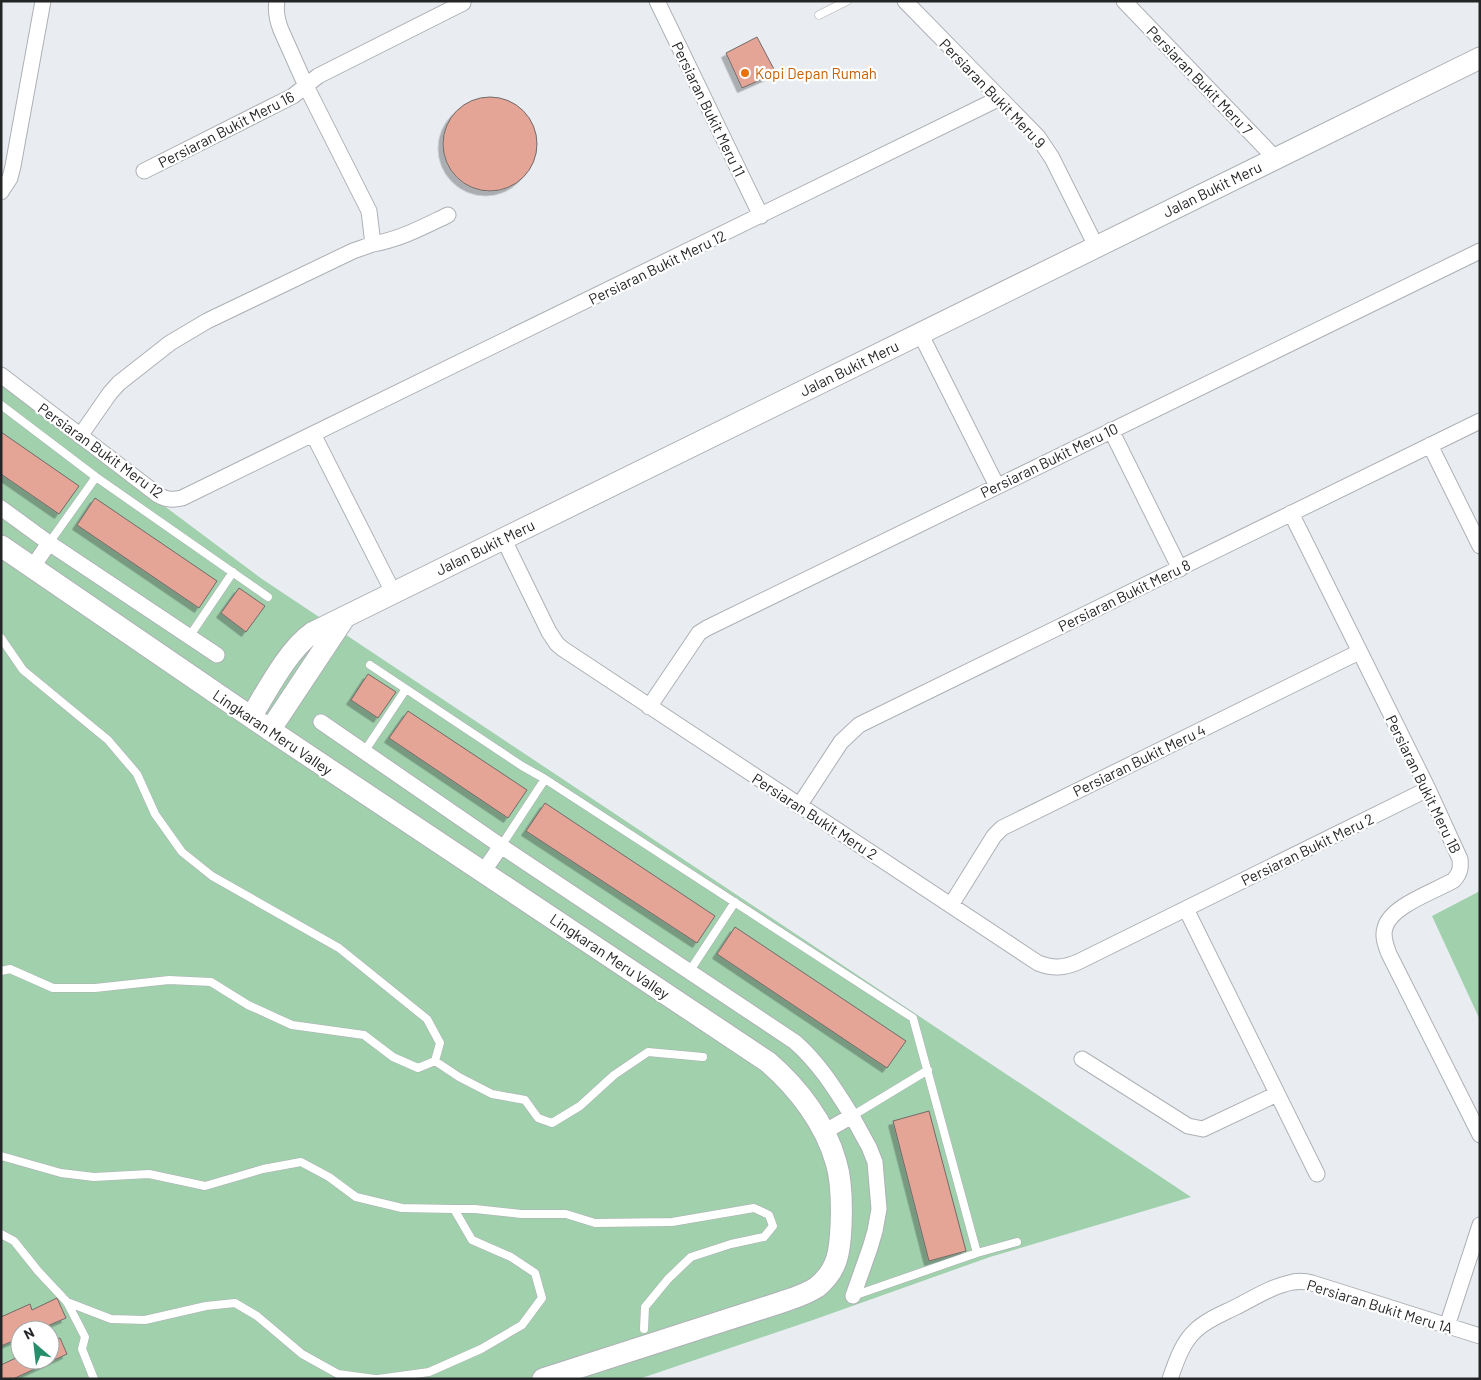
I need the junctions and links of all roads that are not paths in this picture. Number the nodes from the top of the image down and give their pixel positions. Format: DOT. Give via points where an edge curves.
graph roads {
  1 [pos="43,1"];
  2 [pos="277,1"];
  3 [pos="657,1"];
  4 [pos="847,1"];
  5 [pos="905,1"];
  6 [pos="1124,1"];
  7 [pos="464,3"];
  8 [pos="819,15"];
  9 [pos="1480,58"];
  10 [pos="306,86"];
  11 [pos="1000,98"];
  12 [pos="1275,158"];
  13 [pos="144,171"];
  14 [pos="1,192"];
  15 [pos="448,215"];
  16 [pos="761,216"];
  17 [pos="374,244"];
  18 [pos="1096,246"];
  19 [pos="1480,251"];
  20 [pos="920,333"];
  21 [pos="1,376"];
  22 [pos="1,404"];
  23 [pos="1480,421"];
  24 [pos="1111,430"];
  25 [pos="313,434"];
  26 [pos="80,436"];
  27 [pos="1430,445"];
  28 [pos="96,477"];
  29 [pos="997,486"];
  30 [pos="1,508"];
  31 [pos="1291,513"];
  32 [pos="503,538"];
  33 [pos="49,543"];
  34 [pos="1,546"];
  35 [pos="1480,546"];
  36 [pos="32,568"];
  37 [pos="1180,569"];
  38 [pos="233,572"];
  39 [pos="393,592"];
  40 [pos="268,597"];
  41 [pos="346,615"];
  42 [pos="189,637"];
  43 [pos="1,638"];
  44 [pos="1359,652"];
  45 [pos="217,655"];
  46 [pos="370,665"];
  47 [pos="406,689"];
  48 [pos="649,707"];
  49 [pos="251,717"];
  50 [pos="321,722"];
  51 [pos="270,730"];
  52 [pos="364,752"];
  53 [pos="545,779"];
  54 [pos="1428,789"];
  55 [pos="799,806"];
  56 [pos="501,846"];
  57 [pos="483,872"];
  58 [pos="735,902"];
  59 [pos="951,905"];
  60 [pos="1186,909"];
  61 [pos="1,971"];
  62 [pos="689,972"];
  63 [pos="703,1057"];
  64 [pos="1082,1059"];
  65 [pos="435,1061"];
  66 [pos="928,1070"];
  67 [pos="1277,1094"];
  68 [pos="852,1116"];
  69 [pos="824,1132"];
  70 [pos="1480,1135"];
  71 [pos="1,1156"];
  72 [pos="1317,1174"];
  73 [pos="454,1209"];
  74 [pos="1480,1224"];
  75 [pos="1,1234"];
  76 [pos="1017,1242"];
  77 [pos="977,1253"];
  78 [pos="853,1296"];
  79 [pos="67,1302"];
  80 [pos="1447,1326"];
  81 [pos="644,1330"];
  82 [pos="1480,1336"];
  83 [pos="340,1376"];
  84 [pos="94,1379"];
  85 [pos="377,1379"];
  86 [pos="543,1379"];
  87 [pos="1170,1379"];
  1 -- 14 [label="street" via="13,166"];
  2 -- 10 [label="street" via="277,21"];
  3 -- 16 [label="street, Persiaran Bukit Meru 11"];
  4 -- 8 [label="lane"];
  5 -- 11 [label="street, Persiaran Bukit Meru 9"];
  6 -- 12 [label="street, Persiaran Bukit Meru 7"];
  7 -- 10 [label="street, Persiaran Bukit Meru 16" via="318,76"];
  9 -- 12 [label="street, Jalan Bukit Meru"];
  10 -- 13 [label="street, Persiaran Bukit Meru 16" via="293,96"];
  10 -- 17 [label="street" via="369,212"];
  11 -- 16 [label="street, Persiaran Bukit Meru 12"];
  11 -- 18 [label="street, Persiaran Bukit Meru 9" via="1046,147"];
  12 -- 18 [label="street, Jalan Bukit Meru"];
  15 -- 17 [label="street" via="403,237"];
  16 -- 25 [label="street, Persiaran Bukit Meru 12"];
  17 -- 26 [label="street" via="353,250 178,338 119,383"];
  18 -- 20 [label="street, Jalan Bukit Meru"];
  19 -- 24 [label="street, Persiaran Bukit Meru 10"];
  20 -- 29 [label="street"];
  20 -- 32 [label="street, Jalan Bukit Meru"];
  21 -- 26 [label="street, Persiaran Bukit Meru 12"];
  22 -- 28 [label="lane"];
  23 -- 27 [label="street, Persiaran Bukit Meru 8"];
  24 -- 29 [label="street, Persiaran Bukit Meru 10"];
  24 -- 37 [label="street"];
  25 -- 26 [label="street, Persiaran Bukit Meru 12" via="191,495 173,500 158,495"];
  25 -- 39 [label="street"];
  27 -- 31 [label="street, Persiaran Bukit Meru 8"];
  27 -- 35 [label="street"];
  28 -- 33 [label="lane"];
  28 -- 38 [label="lane"];
  29 -- 48 [label="street, Persiaran Bukit Meru 10" via="707,628 694,639"];
  30 -- 33 [label="street"];
  31 -- 37 [label="street, Persiaran Bukit Meru 8"];
  31 -- 44 [label="street, Persiaran Bukit Meru 1B"];
  32 -- 39 [label="street, Jalan Bukit Meru"];
  32 -- 48 [label="street, Persiaran Bukit Meru 2" via="557,644"];
  33 -- 36 [label="street"];
  33 -- 42 [label="street"];
  34 -- 36 [label="street, Lingkaran Meru Valley"];
  36 -- 49 [label="street, Lingkaran Meru Valley"];
  37 -- 55 [label="street, Persiaran Bukit Meru 8" via="859,725 841,742"];
  38 -- 40 [label="lane"];
  38 -- 42 [label="lane"];
  39 -- 41 [label="street, Jalan Bukit Meru"];
  41 -- 49 [label="street, Jalan Bukit Meru" via="301,640"];
  41 -- 51 [label="street"];
  42 -- 45 [label="street"];
  43 -- 65 [label="lane" via="23,670 108,740 137,774 155,814 182,852 212,876 339,948 427,1019 440,1043"];
  44 -- 54 [label="street, Persiaran Bukit Meru 1B"];
  44 -- 59 [label="street, Persiaran Bukit Meru 4" via="1002,828"];
  46 -- 47 [label="lane"];
  47 -- 52 [label="lane"];
  47 -- 53 [label="lane"];
  48 -- 55 [label="street, Persiaran Bukit Meru 2"];
  49 -- 51 [label="street, Lingkaran Meru Valley"];
  50 -- 52 [label="street"];
  51 -- 57 [label="street, Lingkaran Meru Valley"];
  52 -- 56 [label="street"];
  53 -- 56 [label="lane"];
  53 -- 58 [label="lane"];
  54 -- 60 [label="street, Persiaran Bukit Meru 2"];
  54 -- 70 [label="street, Persiaran Bukit Meru 1B" via="1458,853 1459,874 1388,918 1384,941"];
  55 -- 59 [label="street, Persiaran Bukit Meru 2"];
  56 -- 57 [label="street"];
  56 -- 62 [label="street"];
  57 -- 69 [label="street, Lingkaran Meru Valley" via="768,1062 795,1088"];
  58 -- 62 [label="lane"];
  58 -- 66 [label="lane" via="913,1018"];
  59 -- 60 [label="street, Persiaran Bukit Meru 2" via="1038,963 1058,968 1078,962"];
  60 -- 67 [label="street"];
  61 -- 65 [label="lane" via="10,969 53,988 95,988 170,980 212,982 248,1005 292,1025 364,1035 393,1057 418,1068"];
  62 -- 68 [label="street" via="795,1042 830,1081"];
  63 -- 65 [label="lane" via="648,1052 614,1075 580,1106 552,1123 538,1118 525,1100 492,1094"];
  64 -- 67 [label="street" via="1188,1126 1203,1129"];
  66 -- 68 [label="lane"];
  66 -- 77 [label="lane"];
  67 -- 72 [label="street"];
  68 -- 69 [label="street"];
  68 -- 78 [label="street" via="875,1162 879,1209 870,1248"];
  69 -- 86 [label="street, Lingkaran Meru Valley" via="836,1163 842,1203 838,1259 818,1286 782,1302"];
  71 -- 73 [label="lane" via="61,1173 94,1177 150,1174 205,1186 301,1162 356,1196 402,1208"];
  73 -- 81 [label="lane" via="566,1214 595,1223 672,1222 754,1208 769,1215 772,1226 764,1237 691,1257 645,1307"];
  73 -- 85 [label="lane" via="472,1240 511,1257 536,1273 542,1298 522,1325 481,1349 429,1372"];
  74 -- 80 [label="street"];
  75 -- 79 [label="lane" via="14,1241"];
  76 -- 77 [label="lane"];
  77 -- 78 [label="lane"];
  79 -- 83 [label="lane" via="111,1319 145,1320 235,1303 257,1316 302,1354"];
  79 -- 84 [label="lane" via="84,1336 82,1349"];
  80 -- 82 [label="street, Persiaran Bukit Meru 1A"];
  80 -- 87 [label="street, Persiaran Bukit Meru 1A" via="1312,1283 1293,1282 1210,1320 1195,1331 1185,1343"];
  83 -- 85 [label="lane"];
}
